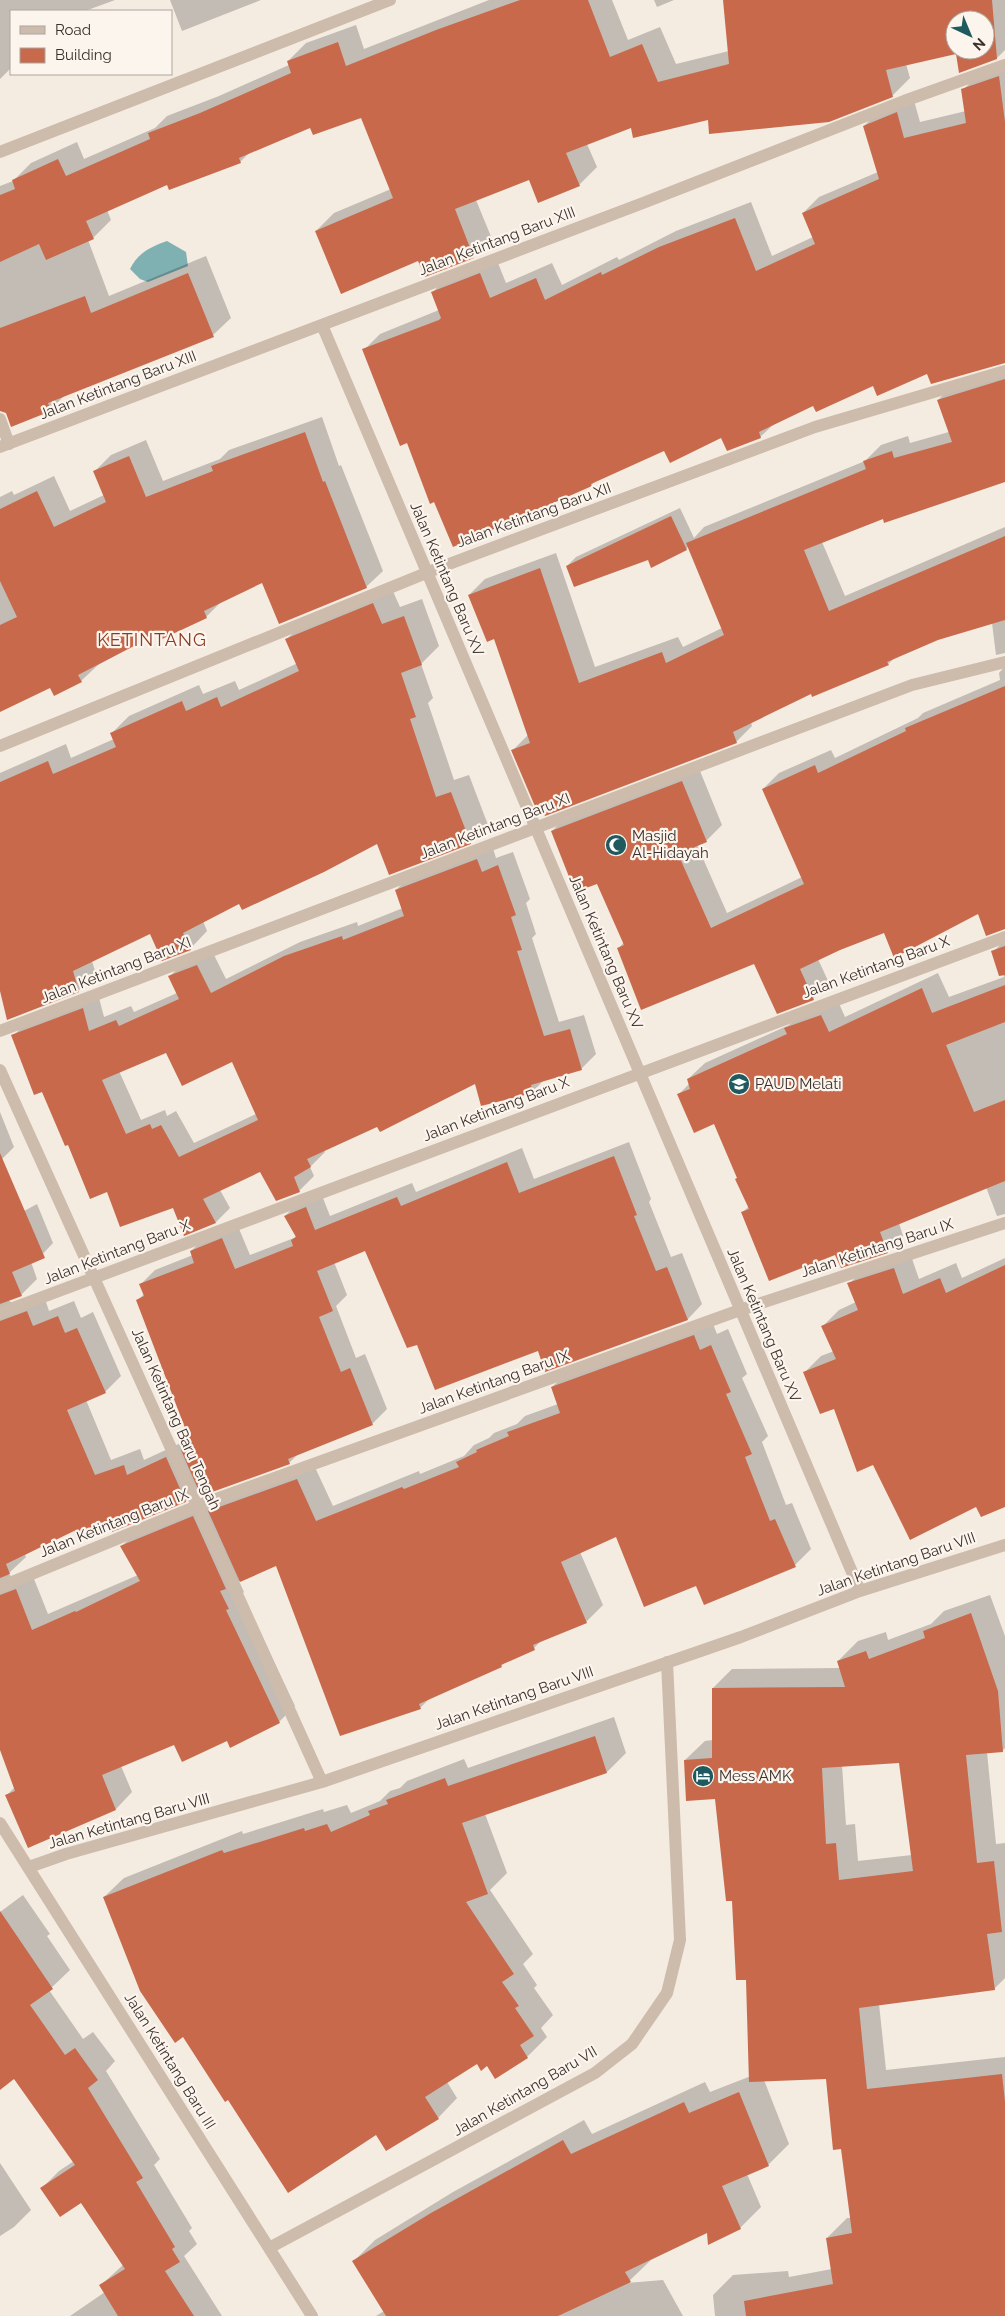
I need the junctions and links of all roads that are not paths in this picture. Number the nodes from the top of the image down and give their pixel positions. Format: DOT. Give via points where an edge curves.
graph roads {
  1 [pos="390,0"];
  2 [pos="1005,65"];
  3 [pos="0,152"];
  4 [pos="322,325"];
  5 [pos="1005,370"];
  6 [pos="0,419"];
  7 [pos="5,446"];
  8 [pos="427,572"];
  9 [pos="1005,662"];
  10 [pos="0,746"];
  11 [pos="536,828"];
  12 [pos="1005,938"];
  13 [pos="0,1031"];
  14 [pos="0,1070"];
  15 [pos="639,1073"];
  16 [pos="1005,1223"];
  17 [pos="94,1278"];
  18 [pos="740,1310"];
  19 [pos="0,1313"];
  20 [pos="197,1506"];
  21 [pos="1005,1545"];
  22 [pos="0,1587"];
  23 [pos="860,1591"];
  24 [pos="667,1662"];
  25 [pos="322,1782"];
  26 [pos="0,1823"];
  27 [pos="29,1868"];
  28 [pos="269,2248"];
  29 [pos="312,2316"];
  1 -- 3 [label="street"];
  2 -- 4 [label="street, Jalan Ketintang Baru XIII"];
  4 -- 7 [label="street, Jalan Ketintang Baru XIII"];
  4 -- 8 [label="street, Jalan Ketintang Baru XV"];
  5 -- 8 [label="street, Jalan Ketintang Baru XII" via="815,428"];
  6 -- 7 [label="street"];
  8 -- 10 [label="street, Jalan Ketintang Baru XII"];
  8 -- 11 [label="street, Jalan Ketintang Baru XV"];
  9 -- 11 [label="street, Jalan Ketintang Baru XI" via="912,685"];
  11 -- 13 [label="street, Jalan Ketintang Baru XI"];
  11 -- 15 [label="street, Jalan Ketintang Baru XV"];
  12 -- 15 [label="street, Jalan Ketintang Baru X"];
  14 -- 17 [label="street, Jalan Ketintang Baru Tengah"];
  15 -- 17 [label="street, Jalan Ketintang Baru X"];
  15 -- 18 [label="street, Jalan Ketintang Baru XV"];
  16 -- 18 [label="street, Jalan Ketintang Baru IX"];
  17 -- 19 [label="street, Jalan Ketintang Baru X"];
  17 -- 20 [label="street, Jalan Ketintang Baru Tengah"];
  18 -- 20 [label="street, Jalan Ketintang Baru IX"];
  18 -- 23 [label="street, Jalan Ketintang Baru XV"];
  20 -- 22 [label="street, Jalan Ketintang Baru IX"];
  20 -- 25 [label="street, Jalan Ketintang Baru Tengah"];
  21 -- 23 [label="street, Jalan Ketintang Baru VIII"];
  23 -- 24 [label="street, Jalan Ketintang Baru VIII"];
  24 -- 25 [label="street, Jalan Ketintang Baru VIII"];
  24 -- 28 [label="street, Jalan Ketintang Baru VII" via="680,1940 667,1993 632,2044 595,2073"];
  25 -- 27 [label="street, Jalan Ketintang Baru VIII" via="66,1854"];
  26 -- 27 [label="street, Jalan Ketintang Baru III"];
  27 -- 28 [label="street, Jalan Ketintang Baru III"];
  28 -- 29 [label="street, Jalan Ketintang Baru III"];
}
